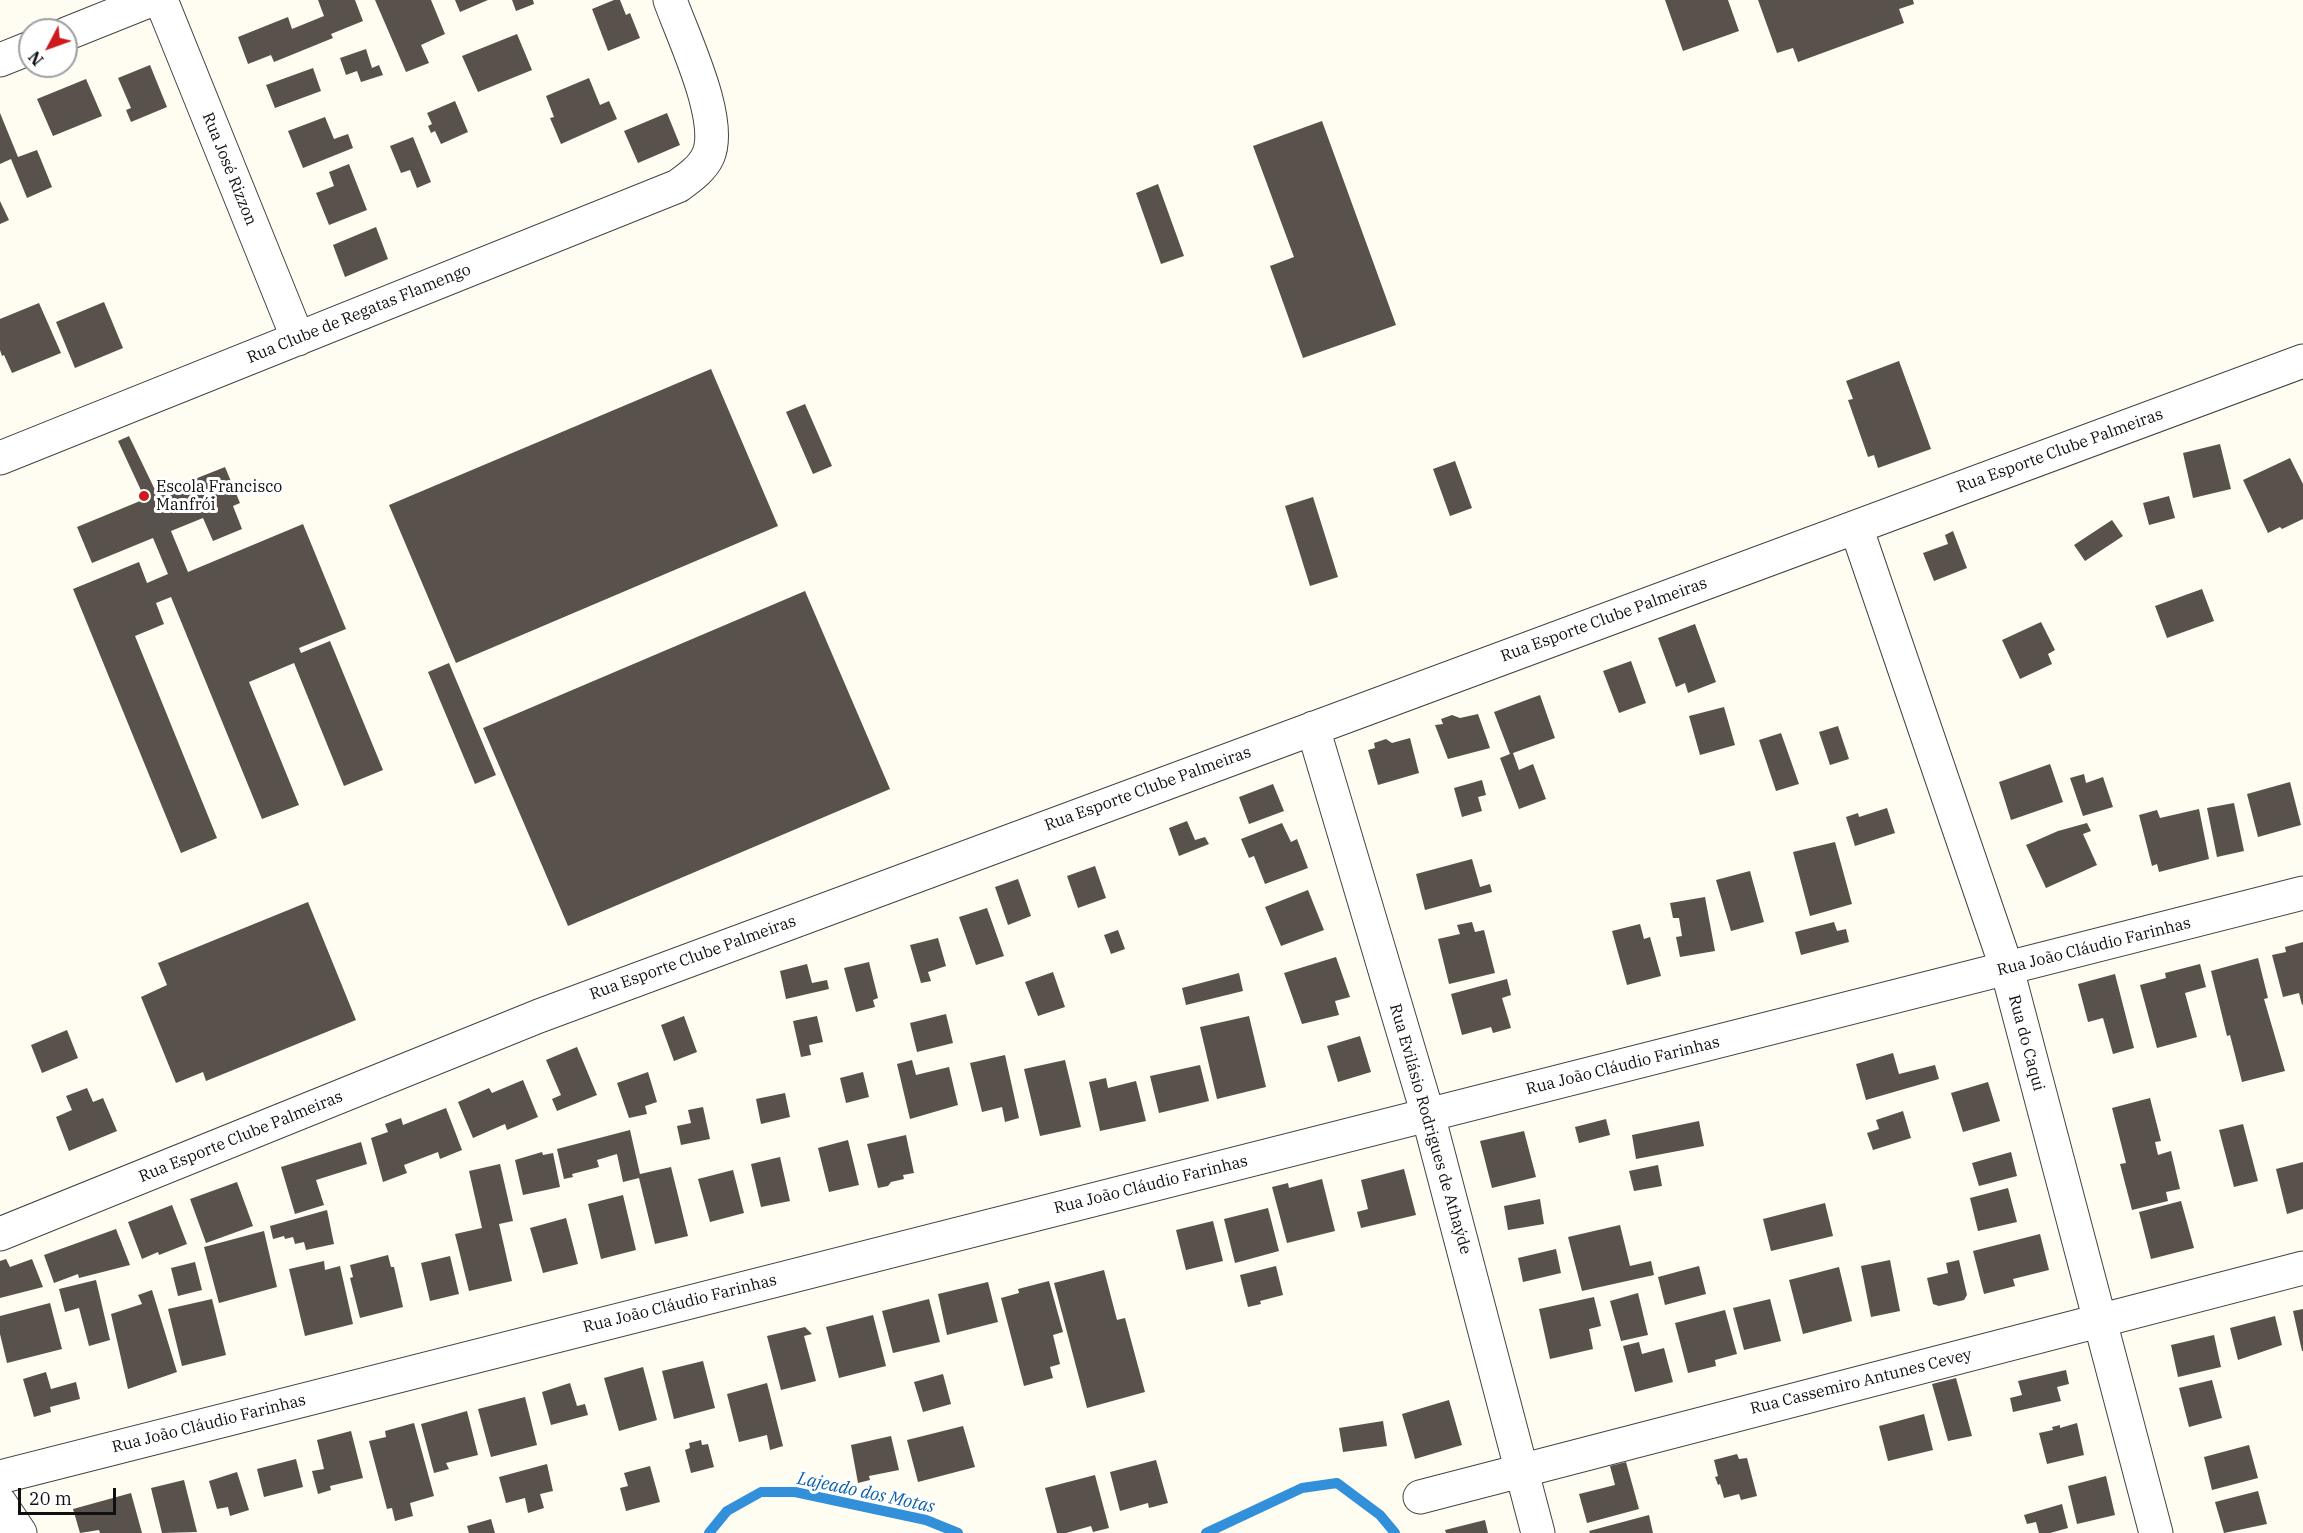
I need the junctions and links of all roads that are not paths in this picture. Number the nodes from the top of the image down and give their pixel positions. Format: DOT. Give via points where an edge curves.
graph roads {
  1 [pos="151,0"];
  2 [pos="161,0"];
  3 [pos="670,0"];
  4 [pos="78,29"];
  5 [pos="18,53"];
  6 [pos="0,60"];
  7 [pos="298,339"];
  8 [pos="2303,361"];
  9 [pos="0,458"];
  10 [pos="1856,526"];
  11 [pos="1313,728"];
  12 [pos="2303,894"];
  13 [pos="2007,969"];
  14 [pos="1428,1115"];
  15 [pos="0,1234"];
  16 [pos="2303,1268"];
  17 [pos="2100,1321"];
  18 [pos="1522,1470"];
  19 [pos="0,1477"];
  20 [pos="1420,1497"];
  21 [pos="0,1503"];
  22 [pos="20,1533"];
  23 [pos="1538,1533"];
  24 [pos="2156,1533"];
  1 -- 4 [label="street"];
  2 -- 7 [label="street, Rua José Rizzon"];
  3 -- 7 [label="street, Rua Clube de Regatas Flamengo" via="708,103 712,132 708,156 696,172 678,186"];
  5 -- 6 [label="street"];
  7 -- 9 [label="street, Rua Clube de Regatas Flamengo"];
  8 -- 10 [label="street, Rua Esporte Clube Palmeiras"];
  10 -- 11 [label="street, Rua Esporte Clube Palmeiras"];
  10 -- 13 [label="street, Rua do Caqui"];
  11 -- 14 [label="street, Rua Evilásio Rodrigues de Athaýde"];
  11 -- 15 [label="street, Rua Esporte Clube Palmeiras" via="539,1016"];
  12 -- 13 [label="street, Rua João Cláudio Farinhas"];
  13 -- 14 [label="street, Rua João Cláudio Farinhas"];
  13 -- 17 [label="street, Rua do Caqui"];
  14 -- 18 [label="street, Rua Evilásio Rodrigues de Athaýde"];
  14 -- 19 [label="street, Rua João Cláudio Farinhas"];
  16 -- 17 [label="street, Rua Cassemiro Antunes Cevey"];
  17 -- 18 [label="street, Rua Cassemiro Antunes Cevey"];
  17 -- 24 [label="street, Rua do Caqui"];
  18 -- 20 [label="street, Rua Cassemiro Antunes Cevey"];
  18 -- 23 [label="street, Rua Evilásio Rodrigues de Athaýde"];
  21 -- 22 [label="street"];
}
